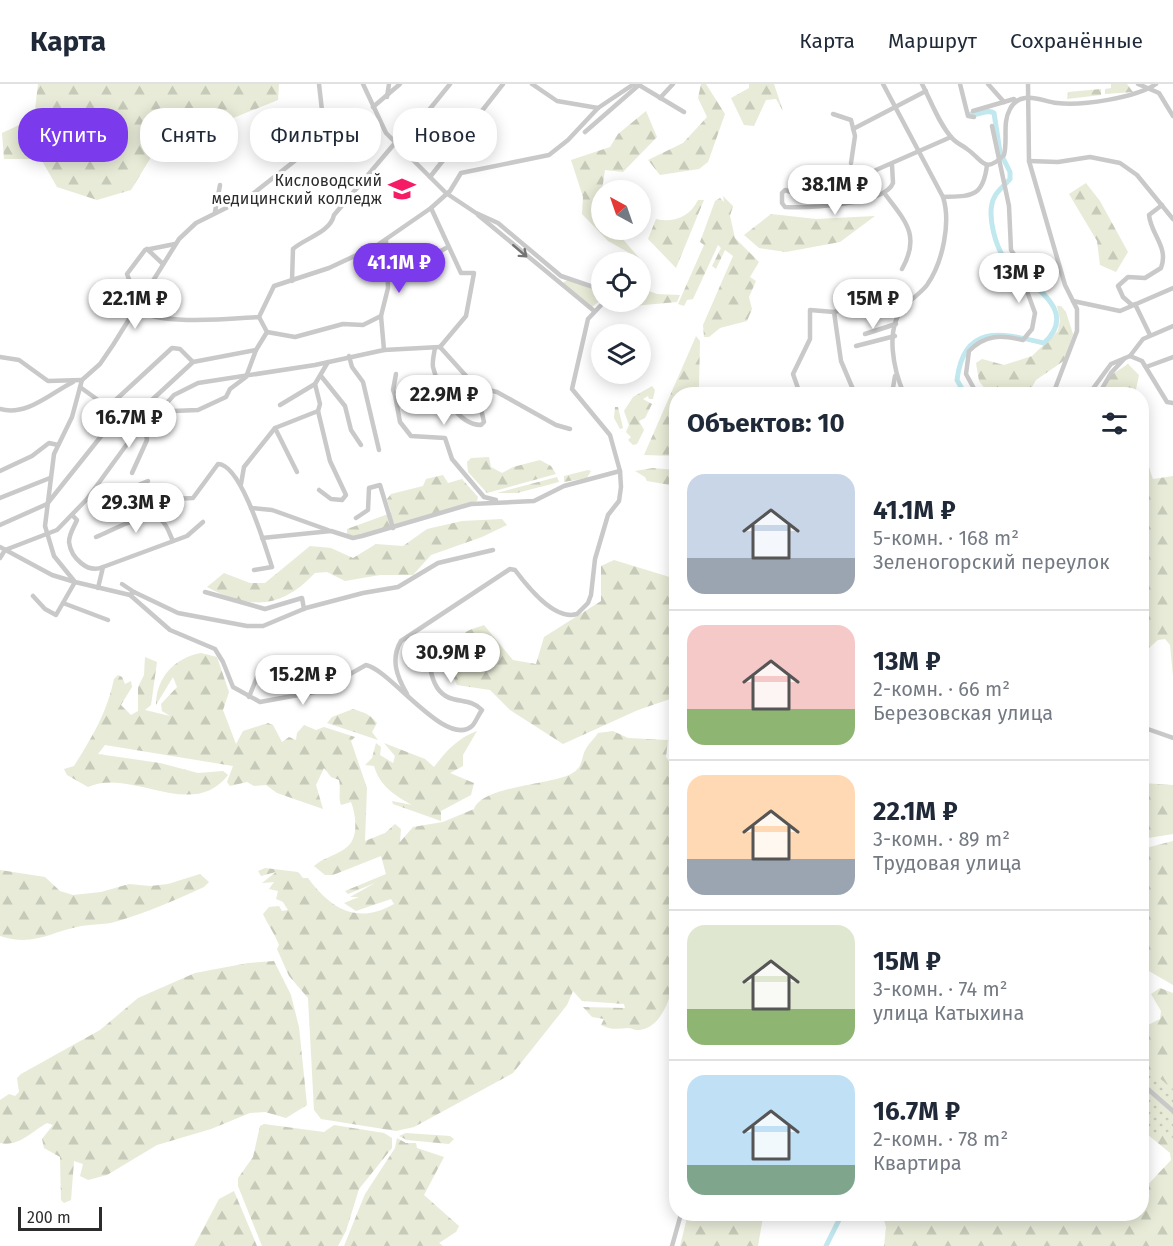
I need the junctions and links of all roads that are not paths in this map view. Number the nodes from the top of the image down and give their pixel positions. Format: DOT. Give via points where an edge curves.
graph roads {
  1 [pos="319,84"];
  2 [pos="363,84"];
  3 [pos="389,84"];
  4 [pos="400,84"];
  5 [pos="450,84"];
  6 [pos="503,84"];
  7 [pos="532,84"];
  8 [pos="637,84"];
  9 [pos="673,84"];
  10 [pos="883,84"];
  11 [pos="922,84"];
  12 [pos="960,84"];
  13 [pos="988,84"];
  14 [pos="1028,84"];
  15 [pos="1138,84"];
  16 [pos="1156,84"];
  17 [pos="1149,88"];
  18 [pos="926,91"];
  19 [pos="387,97"];
  20 [pos="660,98"];
  21 [pos="1028,98"];
  22 [pos="1017,101"];
  23 [pos="1004,102"];
  24 [pos="372,107"];
  25 [pos="895,107"];
  26 [pos="429,108"];
  27 [pos="598,108"];
  28 [pos="973,111"];
  29 [pos="684,112"];
  30 [pos="833,114"];
  31 [pos="1173,116"];
  32 [pos="974,117"];
  33 [pos="992,126"];
  34 [pos="853,129"];
  35 [pos="585,132"];
  36 [pos="951,137"];
  37 [pos="393,141"];
  38 [pos="393,149"];
  39 [pos="919,152"];
  40 [pos="999,160"];
  41 [pos="1029,161"];
  42 [pos="415,162"];
  43 [pos="851,163"];
  44 [pos="892,165"];
  45 [pos="987,165"];
  46 [pos="430,177"];
  47 [pos="220,184"];
  48 [pos="447,193"];
  49 [pos="885,194"];
  50 [pos="943,196"];
  51 [pos="1162,205"];
  52 [pos="431,208"];
  53 [pos="215,212"];
  54 [pos="476,213"];
  55 [pos="1173,219"];
  56 [pos="386,240"];
  57 [pos="175,244"];
  58 [pos="448,248"];
  59 [pos="147,249"];
  60 [pos="163,264"];
  61 [pos="426,267"];
  62 [pos="902,269"];
  63 [pos="561,276"];
  64 [pos="292,281"];
  65 [pos="556,282"];
  66 [pos="591,286"];
  67 [pos="1173,288"];
  68 [pos="146,292"];
  69 [pos="1073,301"];
  70 [pos="1133,305"];
  71 [pos="591,308"];
  72 [pos="903,308"];
  73 [pos="134,309"];
  74 [pos="592,312"];
  75 [pos="834,312"];
  76 [pos="381,316"];
  77 [pos="259,317"];
  78 [pos="897,324"];
  79 [pos="1173,326"];
  80 [pos="267,332"];
  81 [pos="865,334"];
  82 [pos="1150,335"];
  83 [pos="895,336"];
  84 [pos="856,346"];
  85 [pos="437,348"];
  86 [pos="256,350"];
  87 [pos="384,350"];
  88 [pos="349,356"];
  89 [pos="1128,356"];
  90 [pos="0,357"];
  91 [pos="1173,357"];
  92 [pos="193,362"];
  93 [pos="328,362"];
  94 [pos="1146,367"];
  95 [pos="247,374"];
  96 [pos="396,374"];
  97 [pos="321,376"];
  98 [pos="895,376"];
  99 [pos="80,380"];
  100 [pos="315,384"];
  101 [pos="80,387"];
  102 [pos="476,387"];
  103 [pos="798,387"];
  104 [pos="852,387"];
  105 [pos="893,387"];
  106 [pos="900,387"];
  107 [pos="973,387"];
  108 [pos="1056,387"];
  109 [pos="1094,387"];
  110 [pos="1103,387"];
  111 [pos="442,388"];
  112 [pos="395,395"];
  113 [pos="1173,404"];
  114 [pos="280,405"];
  115 [pos="108,407"];
  116 [pos="0,409"];
  117 [pos="318,411"];
  118 [pos="159,412"];
  119 [pos="118,415"];
  120 [pos="128,422"];
  121 [pos="145,427"];
  122 [pos="275,428"];
  123 [pos="138,429"];
  124 [pos="570,429"];
  125 [pos="58,445"];
  126 [pos="361,445"];
  127 [pos="379,450"];
  128 [pos="0,471"];
  129 [pos="620,471"];
  130 [pos="297,472"];
  131 [pos="132,473"];
  132 [pos="50,478"];
  133 [pos="148,481"];
  134 [pos="241,484"];
  135 [pos="319,490"];
  136 [pos="0,498"];
  137 [pos="87,499"];
  138 [pos="171,499"];
  139 [pos="513,500"];
  140 [pos="47,504"];
  141 [pos="250,508"];
  142 [pos="72,515"];
  143 [pos="356,518"];
  144 [pos="203,522"];
  145 [pos="0,525"];
  146 [pos="393,528"];
  147 [pos="331,531"];
  148 [pos="45,534"];
  149 [pos="96,537"];
  150 [pos="262,538"];
  151 [pos="173,541"];
  152 [pos="3,549"];
  153 [pos="493,550"];
  154 [pos="0,558"];
  155 [pos="103,567"];
  156 [pos="254,570"];
  157 [pos="75,582"];
  158 [pos="122,584"];
  159 [pos="98,588"];
  160 [pos="205,592"];
  161 [pos="132,593"];
  162 [pos="33,596"];
  163 [pos="63,603"];
  164 [pos="304,609"];
  165 [pos="108,620"];
  166 [pos="434,639"];
  167 [pos="308,662"];
  168 [pos="407,694"];
  169 [pos="249,697"];
  170 [pos="1149,729"];
  171 [pos="1173,738"];
  172 [pos="1149,1090"];
  173 [pos="1173,1111"];
  174 [pos="679,1221"];
  175 [pos="672,1246"];
  1 -- 53 [label="street" via="324,128 319,139 255,193"];
  2 -- 24 [label="street"];
  3 -- 19 [label="street"];
  4 -- 19 [label="street"];
  5 -- 26 [label="street"];
  6 -- 46 [label="street"];
  7 -- 27 [label="street" via="557,101"];
  8 -- 20 [label="street"];
  8 -- 27 [label="street"];
  8 -- 35 [label="street"];
  9 -- 20 [label="street"];
  10 -- 25 [label="street"];
  11 -- 18 [label="street"];
  12 -- 32 [label="street" via="965,112"];
  13 -- 23 [label="street"];
  14 -- 21 [label="street"];
  15 -- 17 [label="street"];
  16 -- 17 [label="street"];
  17 -- 21 [label="street" via="1137,95 1064,103"];
  17 -- 31 [label="street" via="1162,96"];
  18 -- 25 [label="street"];
  18 -- 36 [label="street"];
  19 -- 24 [label="street"];
  20 -- 29 [label="street"];
  21 -- 22 [label="street"];
  21 -- 41 [label="street"];
  22 -- 23 [label="street"];
  22 -- 40 [label="street" via="1007,116 1004,154"];
  23 -- 28 [label="street"];
  24 -- 37 [label="street"];
  25 -- 34 [label="street"];
  25 -- 39 [label="street"];
  27 -- 48 [label="street" via="549,155 461,173"];
  30 -- 34 [label="street" via="851,120"];
  33 -- 40 [label="street"];
  34 -- 43 [label="street"];
  36 -- 39 [label="street"];
  36 -- 45 [label="street"];
  38 -- 64 [label="street" via="321,232 293,249"];
  39 -- 44 [label="street"];
  39 -- 50 [label="street"];
  40 -- 45 [label="street"];
  40 -- 107 [label="street" via="1009,206 1011,250 1028,273 1024,283 1035,313 1032,329 1024,338 995,336 969,351 966,374"];
  41 -- 51 [label="street" via="1090,157 1120,163 1137,175"];
  41 -- 69 [label="street"];
  42 -- 46 [label="street"];
  44 -- 49 [label="street" via="892,187"];
  44 -- 49 [label="street" via="819,194 803,196 785,189 782,193 783,205 795,207 843,204"];
  45 -- 50 [label="street" via="983,183 973,196"];
  46 -- 48 [label="street"];
  47 -- 53 [label="street"];
  48 -- 52 [label="street"];
  48 -- 54 [label="street"];
  49 -- 62 [label="street" via="911,237 912,248"];
  50 -- 72 [label="street" via="948,212 936,265 927,285"];
  51 -- 55 [label="street"];
  51 -- 70 [label="street" via="1149,215 1162,247 1161,268 1145,278 1128,277 1118,286"];
  52 -- 56 [label="street"];
  52 -- 58 [label="street"];
  53 -- 57 [label="street" via="189,228"];
  54 -- 63 [label="street" via="498,223"];
  54 -- 65 [label="street, one-way"];
  56 -- 64 [label="street" via="350,259"];
  56 -- 76 [label="street" via="388,288"];
  57 -- 59 [label="street"];
  57 -- 60 [label="street"];
  58 -- 61 [label="street" via="435,254"];
  58 -- 85 [label="street" via="460,273 471,272 473,280 466,316"];
  59 -- 60 [label="street"];
  59 -- 68 [label="street" via="127,277"];
  60 -- 68 [label="street"];
  63 -- 65 [label="street"];
  63 -- 66 [label="street"];
  64 -- 77 [label="street" via="273,286"];
  65 -- 71 [label="street"];
  67 -- 70 [label="street"];
  68 -- 73 [label="street"];
  69 -- 70 [label="street" via="1115,311"];
  69 -- 108 [label="street" via="1077,331"];
  70 -- 82 [label="street"];
  72 -- 75 [label="street" via="896,301 877,301"];
  72 -- 78 [label="street"];
  73 -- 77 [label="street" via="154,316 190,320"];
  73 -- 99 [label="street" via="99,364"];
  74 -- 129 [label="street" via="585,327 572,389 607,430"];
  75 -- 103 [label="street" via="810,310 810,339 793,374"];
  75 -- 104 [label="street" via="841,361"];
  76 -- 80 [label="street" via="363,325 343,324 295,337"];
  76 -- 87 [label="street"];
  77 -- 80 [label="street"];
  78 -- 81 [label="street"];
  78 -- 83 [label="street"];
  79 -- 82 [label="street"];
  80 -- 86 [label="street"];
  82 -- 89 [label="street"];
  83 -- 84 [label="street"];
  83 -- 98 [label="street"];
  85 -- 87 [label="street"];
  85 -- 102 [label="street"];
  85 -- 111 [label="street" via="433,366"];
  86 -- 92 [label="street"];
  86 -- 95 [label="street"];
  87 -- 88 [label="street"];
  88 -- 93 [label="street"];
  88 -- 127 [label="street" via="351,367 363,382"];
  89 -- 94 [label="street" via="1142,361"];
  89 -- 109 [label="street" via="1111,364"];
  89 -- 110 [label="street"];
  90 -- 99 [label="street" via="20,360 48,381"];
  91 -- 94 [label="street"];
  92 -- 115 [label="street" via="180,349 172,348"];
  92 -- 120 [label="street"];
  93 -- 95 [label="street"];
  93 -- 97 [label="street"];
  94 -- 113 [label="street" via="1167,402"];
  95 -- 118 [label="street" via="189,386 174,395"];
  95 -- 118 [label="street" via="223,399 198,410 163,415"];
  96 -- 112 [label="street"];
  97 -- 100 [label="street"];
  97 -- 126 [label="street" via="345,406 351,430"];
  98 -- 105 [label="street"];
  98 -- 106 [label="street"];
  99 -- 101 [label="street"];
  99 -- 116 [label="street" via="23,408"];
  100 -- 114 [label="street"];
  100 -- 117 [label="street"];
  101 -- 115 [label="street"];
  101 -- 125 [label="street" via="72,417"];
  102 -- 111 [label="street" via="484,422 478,425 461,416"];
  102 -- 124 [label="street" via="497,392"];
  111 -- 112 [label="street" via="439,396"];
  112 -- 139 [label="street" via="400,422 411,436 444,438 452,459 484,497"];
  115 -- 119 [label="street"];
  117 -- 122 [label="street"];
  117 -- 135 [label="street" via="330,461 346,495 342,500 335,499"];
  118 -- 121 [label="street"];
  119 -- 120 [label="street"];
  119 -- 140 [label="street"];
  120 -- 123 [label="street"];
  121 -- 123 [label="street"];
  121 -- 131 [label="street" via="147,440"];
  122 -- 130 [label="street"];
  122 -- 134 [label="street" via="244,467"];
  123 -- 137 [label="street"];
  125 -- 128 [label="street" via="49,443"];
  125 -- 132 [label="street"];
  129 -- 139 [label="street" via="564,486 534,501"];
  129 -- 168 [label="street" via="620,496 608,515 595,559 591,595 583,609 571,616 564,615 510,569 401,641 393,656"];
  132 -- 136 [label="street"];
  132 -- 140 [label="street"];
  133 -- 137 [label="street"];
  134 -- 138 [label="street" via="221,464 193,498"];
  134 -- 141 [label="street"];
  137 -- 142 [label="street"];
  139 -- 146 [label="street" via="471,504"];
  140 -- 145 [label="street"];
  140 -- 148 [label="street"];
  141 -- 147 [label="street" via="272,510"];
  141 -- 150 [label="street"];
  142 -- 148 [label="street" via="57,530"];
  142 -- 155 [label="street" via="77,520 70,536 72,551 88,568"];
  143 -- 146 [label="street" via="369,510 369,488 380,485"];
  144 -- 151 [label="street" via="193,532"];
  146 -- 147 [label="street" via="353,538"];
  147 -- 150 [label="street"];
  148 -- 152 [label="street"];
  148 -- 157 [label="street" via="54,556"];
  149 -- 151 [label="street" via="138,520 158,519 164,522"];
  150 -- 156 [label="street" via="272,567"];
  151 -- 155 [label="street"];
  152 -- 154 [label="street"];
  152 -- 157 [label="street" via="52,575"];
  153 -- 164 [label="street" via="438,563 398,587"];
  155 -- 159 [label="street"];
  157 -- 159 [label="street"];
  157 -- 163 [label="street"];
  158 -- 161 [label="street"];
  159 -- 161 [label="street"];
  160 -- 164 [label="street" via="265,609 302,598"];
  161 -- 164 [label="street" via="178,612 248,626 270,624"];
  161 -- 169 [label="street" via="170,630 215,650 232,687"];
  162 -- 163 [label="street" via="56,615"];
  163 -- 165 [label="street"];
  166 -- 168 [label="street" via="429,648 434,683 450,699 468,701 482,710 471,727 459,729 431,718"];
  167 -- 169 [label="street" via="257,677"];
  168 -- 169 [label="street" via="366,665 320,691 260,702"];
  170 -- 171 [label="street"];
  172 -- 173 [label="street"];
  174 -- 175 [label="street"];
}
